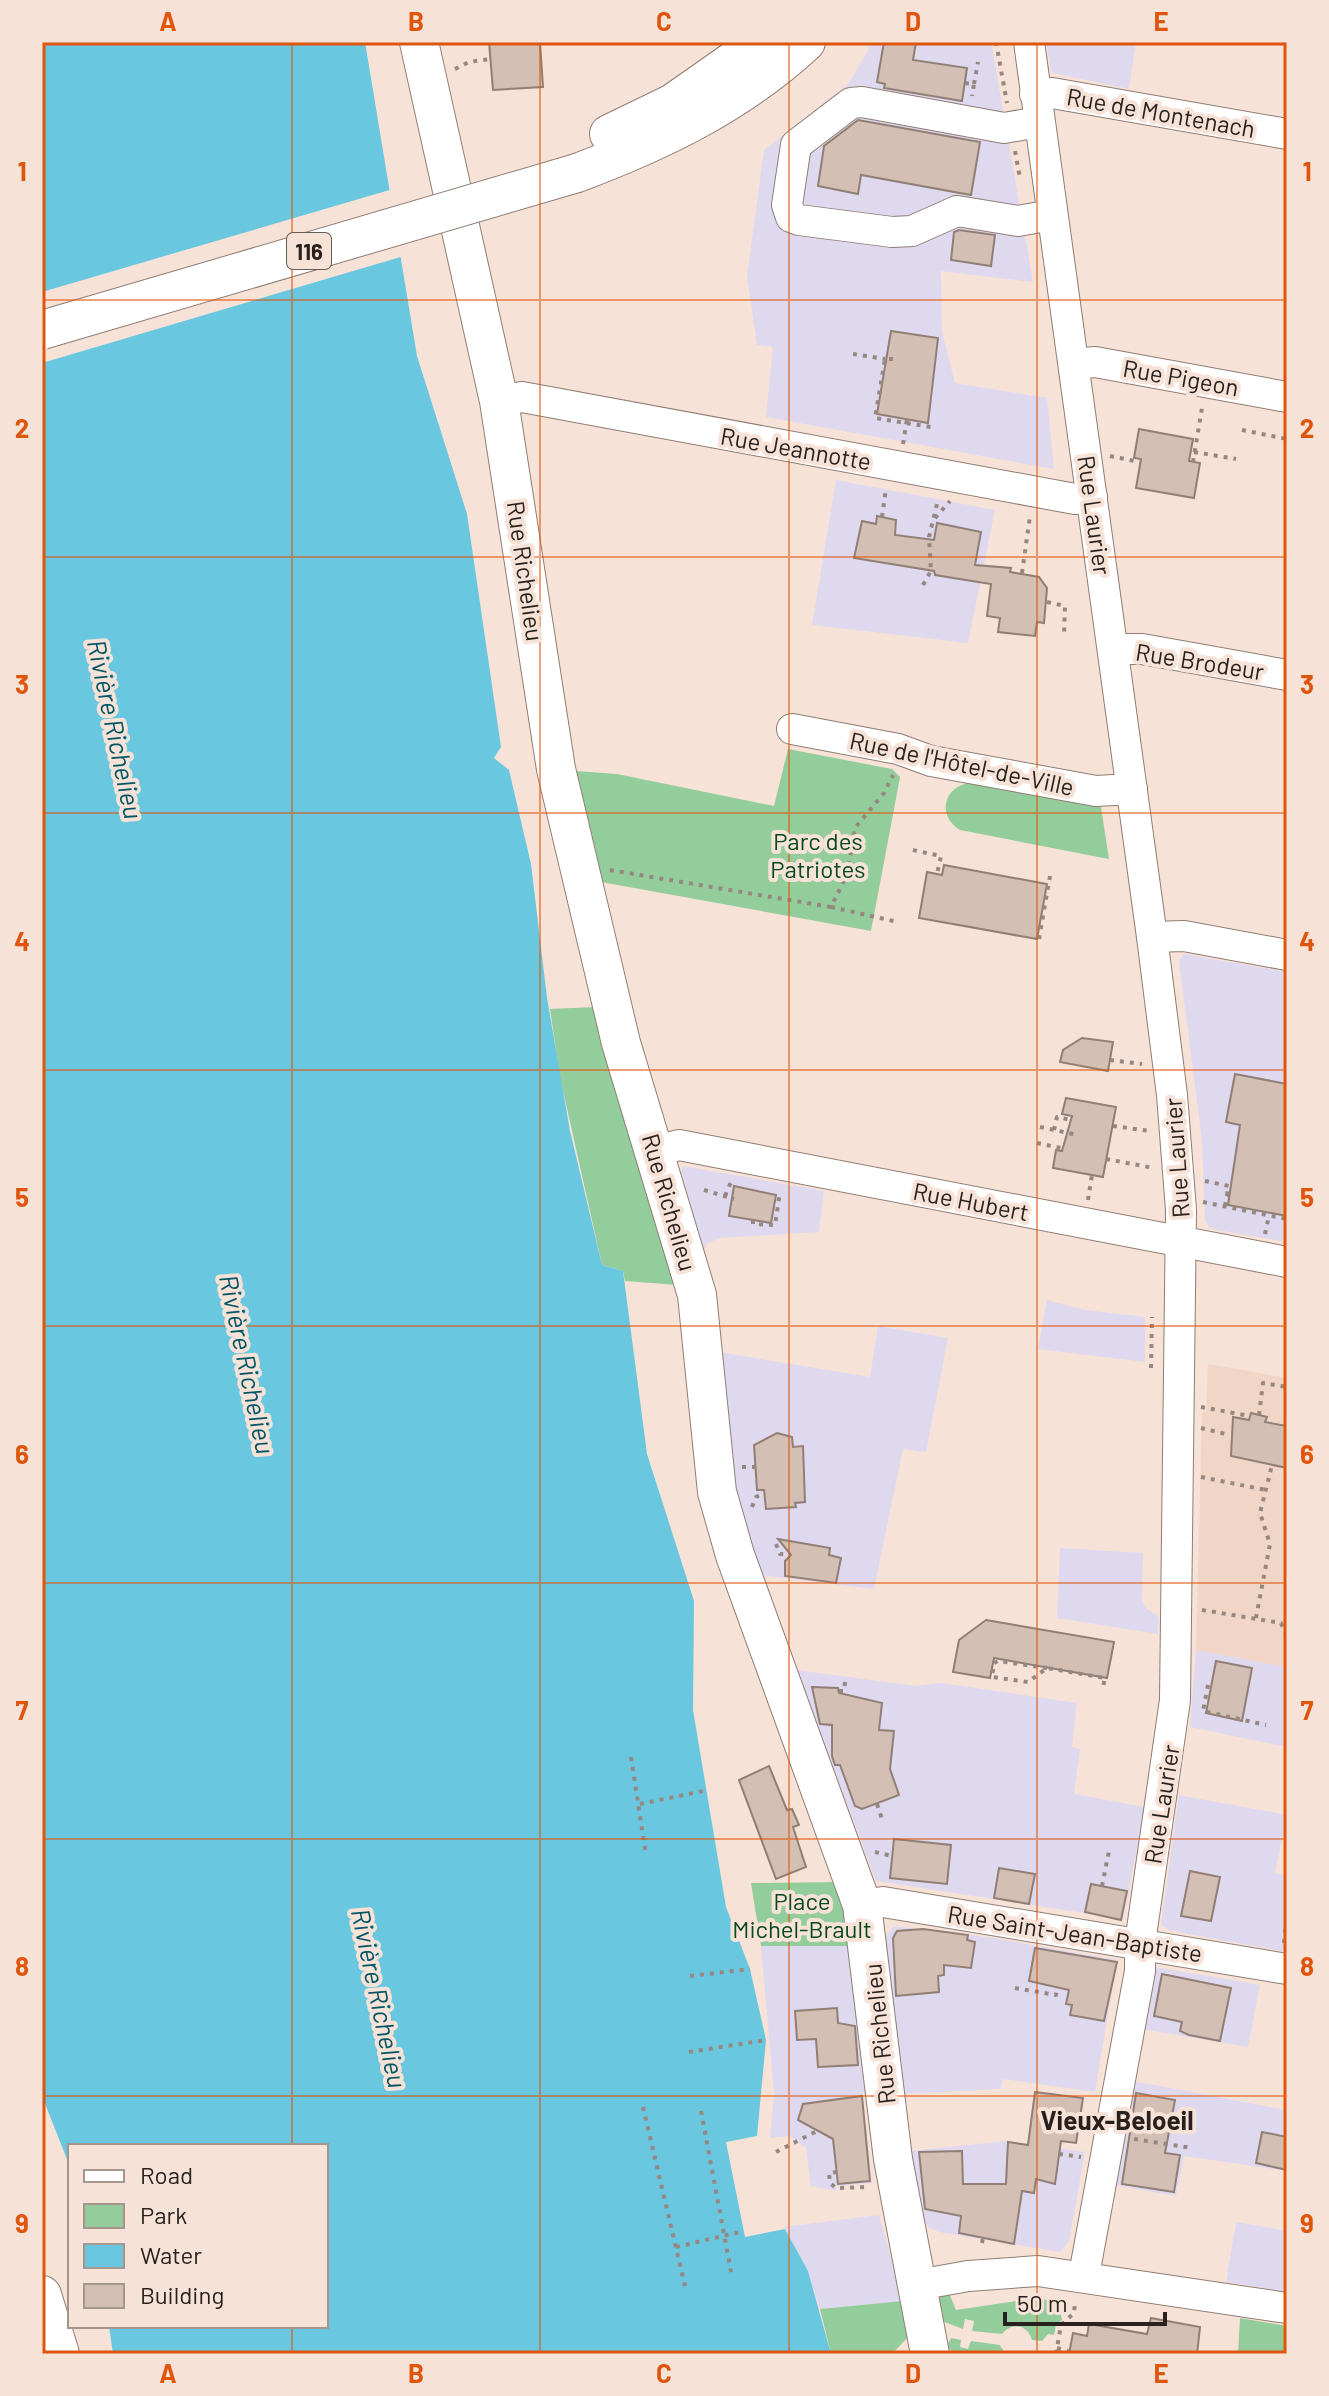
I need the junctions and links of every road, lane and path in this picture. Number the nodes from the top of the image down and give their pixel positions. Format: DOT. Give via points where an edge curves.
graph roads {
  1 [pos="419,42"];
  2 [pos="760,42"];
  3 [pos="806,42"];
  4 [pos="996,42"];
  5 [pos="1029,42"];
  6 [pos="490,59"];
  7 [pos="978,62"];
  8 [pos="443,72"];
  9 [pos="965,83"];
  10 [pos="974,84"];
  11 [pos="984,101"];
  12 [pos="1037,108"];
  13 [pos="1009,115"];
  14 [pos="1287,134"];
  15 [pos="570,163"];
  16 [pos="1052,215"];
  17 [pos="42,306"];
  18 [pos="42,330"];
  19 [pos="853,354"];
  20 [pos="885,359"];
  21 [pos="893,359"];
  22 [pos="1074,364"];
  23 [pos="1287,397"];
  24 [pos="1204,398"];
  25 [pos="499,401"];
  26 [pos="907,421"];
  27 [pos="931,427"];
  28 [pos="1242,430"];
  29 [pos="1287,439"];
  30 [pos="903,444"];
  31 [pos="1194,452"];
  32 [pos="1108,455"];
  33 [pos="1236,459"];
  34 [pos="1140,462"];
  35 [pos="1193,462"];
  36 [pos="886,488"];
  37 [pos="938,497"];
  38 [pos="1092,497"];
  39 [pos="950,500"];
  40 [pos="1030,514"];
  41 [pos="882,517"];
  42 [pos="933,520"];
  43 [pos="1022,573"];
  44 [pos="923,585"];
  45 [pos="1047,602"];
  46 [pos="1064,636"];
  47 [pos="1113,649"];
  48 [pos="1287,675"];
  49 [pos="792,729"];
  50 [pos="907,753"];
  51 [pos="1132,789"];
  52 [pos="913,850"];
  53 [pos="580,874"];
  54 [pos="937,874"];
  55 [pos="1050,876"];
  56 [pos="831,907"];
  57 [pos="898,922"];
  58 [pos="1152,937"];
  59 [pos="1039,939"];
  60 [pos="1287,955"];
  61 [pos="1110,1060"];
  62 [pos="1142,1064"];
  63 [pos="1071,1120"];
  64 [pos="1113,1126"];
  65 [pos="1040,1127"];
  66 [pos="1054,1130"];
  67 [pos="1151,1131"];
  68 [pos="1078,1135"];
  69 [pos="1037,1143"];
  70 [pos="1066,1149"];
  71 [pos="656,1151"];
  72 [pos="1106,1159"];
  73 [pos="1154,1168"];
  74 [pos="1092,1175"];
  75 [pos="1201,1180"];
  76 [pos="741,1184"];
  77 [pos="704,1190"];
  78 [pos="780,1192"];
  79 [pos="725,1196"];
  80 [pos="734,1199"];
  81 [pos="1201,1202"];
  82 [pos="1086,1206"];
  83 [pos="1225,1206"];
  84 [pos="1269,1214"];
  85 [pos="1287,1219"];
  86 [pos="753,1220"];
  87 [pos="1264,1240"];
  88 [pos="1180,1242"];
  89 [pos="1287,1262"];
  90 [pos="1287,1387"];
  91 [pos="1199,1407"];
  92 [pos="1259,1415"];
  93 [pos="1250,1416"];
  94 [pos="1199,1428"];
  95 [pos="1230,1435"];
  96 [pos="1272,1465"];
  97 [pos="1199,1477"];
  98 [pos="1266,1490"];
  99 [pos="765,1493"];
  100 [pos="752,1505"];
  101 [pos="776,1544"];
  102 [pos="789,1555"];
  103 [pos="1196,1609"];
  104 [pos="1255,1619"];
  105 [pos="1287,1636"];
  106 [pos="1047,1668"];
  107 [pos="845,1682"];
  108 [pos="1208,1685"];
  109 [pos="1103,1687"];
  110 [pos="839,1691"];
  111 [pos="1266,1725"];
  112 [pos="631,1757"];
  113 [pos="708,1790"];
  114 [pos="639,1804"];
  115 [pos="877,1804"];
  116 [pos="882,1819"];
  117 [pos="1109,1851"];
  118 [pos="646,1855"];
  119 [pos="1102,1886"];
  120 [pos="862,1905"];
  121 [pos="1286,1926"];
  122 [pos="1140,1943"];
  123 [pos="1285,1960"];
  124 [pos="750,1969"];
  125 [pos="690,1976"];
  126 [pos="1015,1988"];
  127 [pos="1057,1988"];
  128 [pos="766,2040"];
  129 [pos="689,2052"];
  130 [pos="643,2107"];
  131 [pos="701,2111"];
  132 [pos="817,2131"];
  133 [pos="1132,2139"];
  134 [pos="1145,2141"];
  135 [pos="1192,2148"];
  136 [pos="1144,2149"];
  137 [pos="776,2152"];
  138 [pos="1059,2154"];
  139 [pos="1087,2157"];
  140 [pos="837,2172"];
  141 [pos="872,2186"];
  142 [pos="744,2231"];
  143 [pos="676,2247"];
  144 [pos="732,2277"];
  145 [pos="918,2285"];
  146 [pos="685,2286"];
  147 [pos="1080,2288"];
  148 [pos="42,2295"];
  149 [pos="1287,2308"];
  150 [pos="1057,2351"];
  151 [pos="1070,2352"];
  152 [pos="60,2354"];
  153 [pos="930,2354"];
  1 -- 25 [label="main road, Rue Richelieu"];
  2 -- 15 [label="main road, 116" via="673,103"];
  3 -- 15 [label="main road, 116" via="706,117 632,152"];
  4 -- 13 [label="path"];
  5 -- 12 [label="street, Rue Laurier"];
  6 -- 8 [label="path"];
  7 -- 10 [label="path"];
  9 -- 10 [label="path"];
  10 -- 11 [label="path" via="972,99"];
  12 -- 14 [label="street, Rue de Montenach" via="1052,93"];
  12 -- 16 [label="street, Rue Laurier"];
  12 -- 16 [label="street, Rue de Montenach" via="1004,128 851,103 796,145 788,211 799,220 892,232 912,231 957,211 1018,221"];
  15 -- 17 [label="main road, 116"];
  15 -- 18 [label="main road, 116, bridge"];
  16 -- 22 [label="street, Rue Laurier"];
  19 -- 20 [label="path"];
  20 -- 21 [label="path"];
  20 -- 26 [label="path" via="875,418"];
  22 -- 23 [label="street, Rue Pigeon" via="1095,362"];
  22 -- 38 [label="street, Rue Laurier"];
  24 -- 31 [label="path"];
  25 -- 38 [label="street, Rue Jeannotte" via="522,397 1075,499"];
  25 -- 53 [label="main road, Rue Richelieu" via="546,715"];
  26 -- 27 [label="path"];
  26 -- 30 [label="path"];
  28 -- 29 [label="path"];
  31 -- 33 [label="path"];
  31 -- 35 [label="path"];
  32 -- 34 [label="path"];
  36 -- 41 [label="path"];
  37 -- 42 [label="path"];
  38 -- 47 [label="street, Rue Laurier"];
  39 -- 42 [label="path"];
  40 -- 43 [label="path"];
  42 -- 44 [label="path" via="931,571"];
  45 -- 46 [label="path" via="1065,606"];
  47 -- 48 [label="street, Rue Brodeur" via="1142,649"];
  47 -- 51 [label="street, Rue Laurier"];
  49 -- 50 [label="street, Rue de l'Hôtel-de-Ville"];
  50 -- 51 [label="street, Rue de l'Hôtel-de-Ville" via="1096,791"];
  50 -- 56 [label="path" via="855,828 847,875"];
  51 -- 58 [label="street, Rue Laurier"];
  52 -- 54 [label="path" via="941,856"];
  53 -- 56 [label="path" via="603,869"];
  53 -- 71 [label="main road, Rue Richelieu" via="621,1043"];
  55 -- 59 [label="path"];
  56 -- 57 [label="path"];
  58 -- 60 [label="street" via="1184,936"];
  58 -- 88 [label="street, Rue Laurier" via="1173,1108"];
  61 -- 62 [label="path"];
  63 -- 66 [label="path" via="1057,1117"];
  64 -- 67 [label="path"];
  65 -- 66 [label="path"];
  66 -- 68 [label="path"];
  69 -- 70 [label="path"];
  71 -- 88 [label="street, Rue Hubert" via="679,1145"];
  71 -- 120 [label="main road, Rue Richelieu" via="697,1295 713,1470 726,1525"];
  72 -- 73 [label="path"];
  74 -- 82 [label="path"];
  75 -- 83 [label="path" via="1229,1186"];
  76 -- 79 [label="path" via="728,1181"];
  77 -- 79 [label="path"];
  78 -- 86 [label="path" via="775,1225"];
  79 -- 80 [label="path"];
  81 -- 83 [label="path"];
  83 -- 84 [label="path"];
  84 -- 85 [label="path"];
  84 -- 87 [label="path"];
  88 -- 89 [label="street, Rue Hubert"];
  88 -- 122 [label="street, Rue Laurier" via="1175,1700"];
  90 -- 92 [label="path" via="1263,1383"];
  91 -- 93 [label="path"];
  94 -- 95 [label="path"];
  96 -- 98 [label="path"];
  97 -- 98 [label="path"];
  98 -- 104 [label="path" via="1260,1513 1272,1545"];
  99 -- 100 [label="path"];
  101 -- 102 [label="path" via="780,1554"];
  103 -- 104 [label="path"];
  104 -- 105 [label="path" via="1281,1623"];
  106 -- 106 [label="path" via="1028,1682 992,1677 998,1661"];
  106 -- 109 [label="path" via="1105,1678"];
  107 -- 110 [label="path" via="844,1691"];
  108 -- 111 [label="path" via="1203,1711"];
  112 -- 114 [label="path"];
  113 -- 114 [label="path"];
  114 -- 118 [label="path"];
  115 -- 116 [label="path"];
  117 -- 119 [label="path"];
  120 -- 122 [label="street, Rue Saint-Jean-Baptiste" via="883,1902"];
  120 -- 145 [label="main road, Rue Richelieu" via="893,2159"];
  121 -- 123 [label="path"];
  122 -- 123 [label="street, Rue Saint-Jean-Baptiste"];
  122 -- 147 [label="street, Rue Laurier" via="1140,1971"];
  124 -- 125 [label="path"];
  126 -- 127 [label="path" via="1056,1995"];
  128 -- 129 [label="path"];
  130 -- 143 [label="path"];
  131 -- 144 [label="path"];
  132 -- 137 [label="path"];
  133 -- 134 [label="path"];
  134 -- 135 [label="path"];
  134 -- 136 [label="path"];
  138 -- 139 [label="path"];
  140 -- 141 [label="path" via="829,2173 836,2188"];
  142 -- 143 [label="path"];
  143 -- 146 [label="path"];
  145 -- 147 [label="street" via="1028,2271"];
  145 -- 153 [label="main road, Rue Richelieu"];
  147 -- 149 [label="street"];
  147 -- 150 [label="path" via="1074,2313 1061,2325"];
  148 -- 152 [label="main road"];
  150 -- 151 [label="path"];
}
